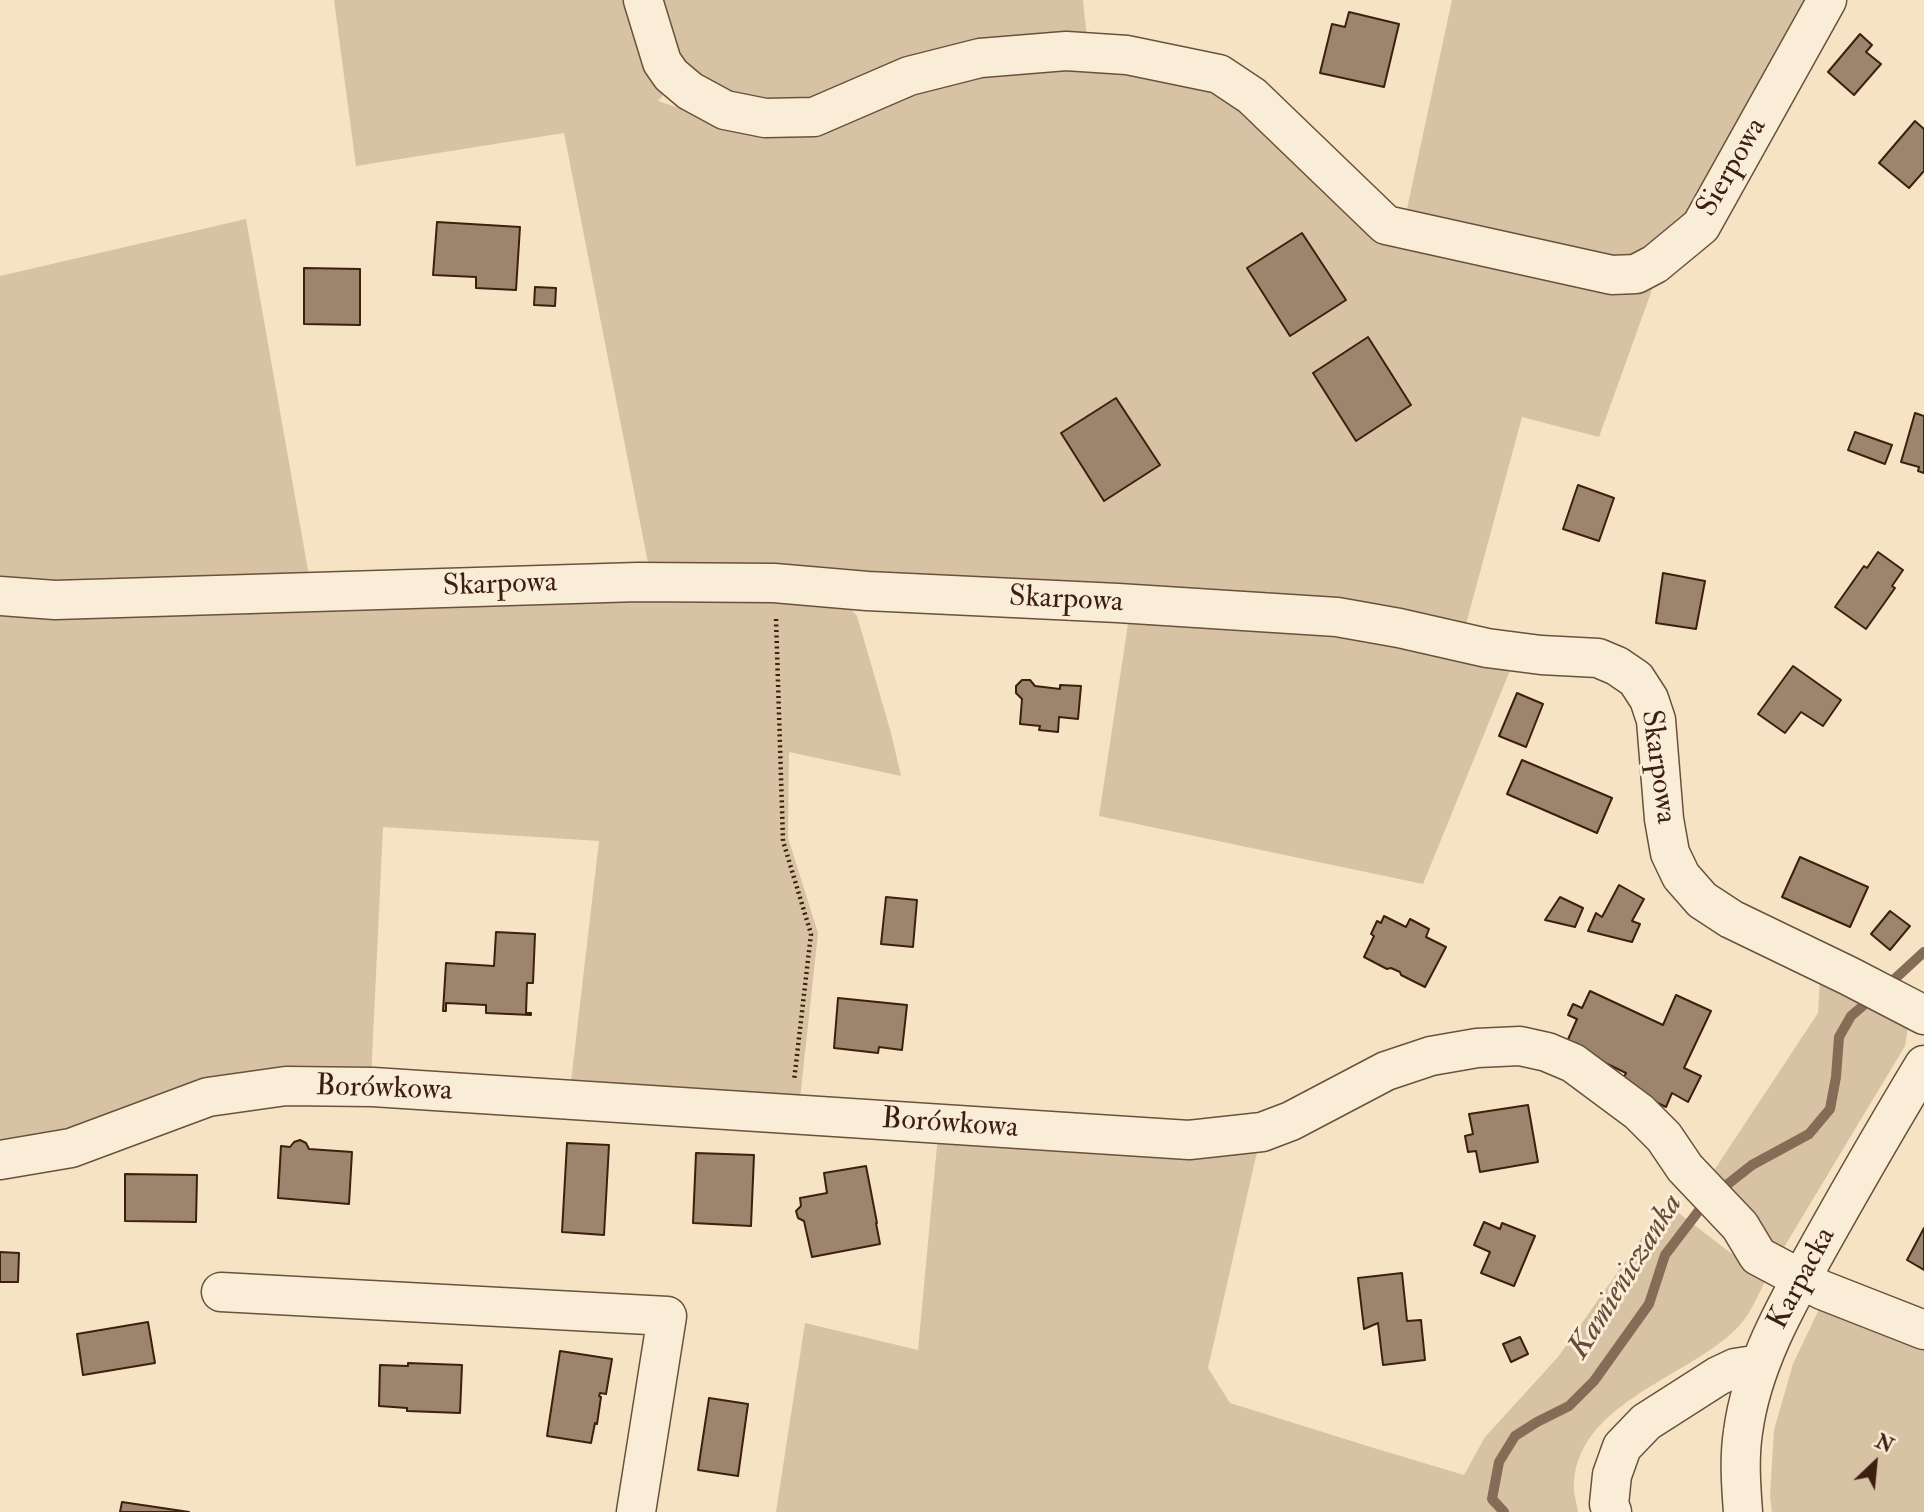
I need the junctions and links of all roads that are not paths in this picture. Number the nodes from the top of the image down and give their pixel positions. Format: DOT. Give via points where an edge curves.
graph roads {
  1 [pos="643,0"];
  2 [pos="1828,0"];
  3 [pos="0,596"];
  4 [pos="1916,1010"];
  5 [pos="1924,1065"];
  6 [pos="0,1160"];
  7 [pos="1800,1280"];
  8 [pos="221,1292"];
  9 [pos="1924,1330"];
  10 [pos="1760,1364"];
  11 [pos="636,1512"];
  12 [pos="1612,1512"];
  13 [pos="1743,1512"];
  1 -- 2 [label="street, Sierpowa" via="662,62 671,75 725,110 765,118 814,117 909,76 981,58 1066,51 1127,55 1219,74 1252,96 1386,225 1612,275 1636,274 1655,264 1701,226"];
  3 -- 4 [label="street, Skarpowa" via="55,600 638,582 774,583 1337,617 1487,648 1598,658 1636,679 1649,699 1656,720 1670,853 1681,876 1702,900 1731,919"];
  5 -- 7 [label="street, Karpacka"];
  6 -- 7 [label="street, Borówkowa" via="71,1147 208,1097 286,1086 373,1087 1189,1140 1262,1132 1386,1071 1432,1056 1520,1046 1573,1063 1639,1112 1740,1226 1758,1256"];
  7 -- 9 [label="street, Borówkowa"];
  7 -- 10 [label="street, Karpacka"];
  8 -- 11 [label="street" via="667,1316"];
  10 -- 12 [label="street" via="1718,1376 1646,1422 1622,1447 1612,1475"];
  10 -- 13 [label="street, Karpacka" via="1743,1433"];
}
